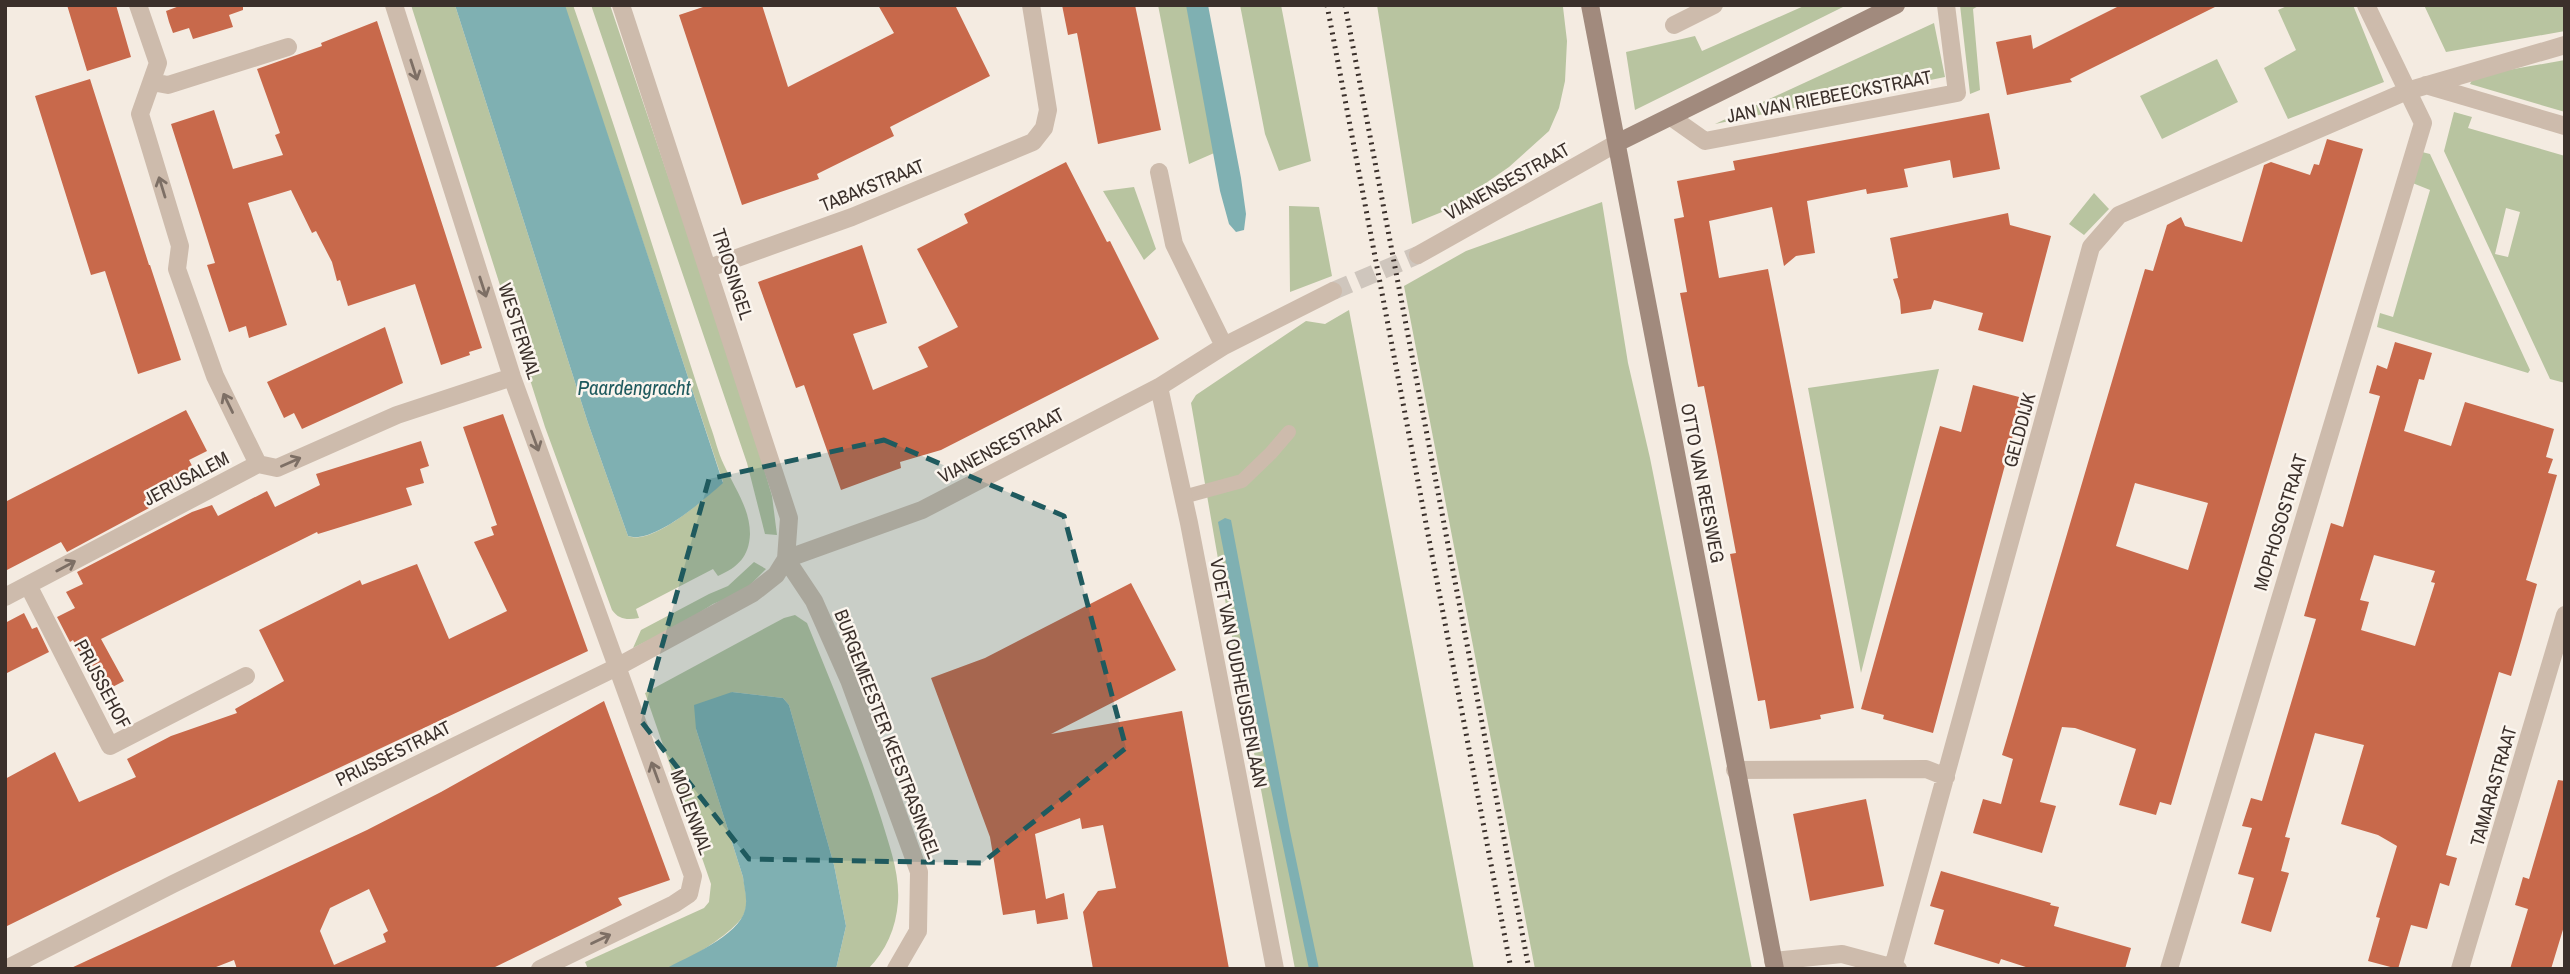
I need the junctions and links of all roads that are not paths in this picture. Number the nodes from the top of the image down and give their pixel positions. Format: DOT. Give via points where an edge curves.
graph roads {
  1 [pos="138,5"];
  2 [pos="394,5"];
  3 [pos="621,5"];
  4 [pos="1031,5"];
  5 [pos="1590,5"];
  6 [pos="1714,5"];
  7 [pos="1896,5"];
  8 [pos="1946,5"];
  9 [pos="2366,5"];
  10 [pos="1674,25"];
  11 [pos="2565,45"];
  12 [pos="288,47"];
  13 [pos="152,82"];
  14 [pos="2426,85"];
  15 [pos="2407,90"];
  16 [pos="1671,117"];
  17 [pos="2565,126"];
  18 [pos="1617,143"];
  19 [pos="1159,172"];
  20 [pos="1418,255"];
  21 [pos="709,268"];
  22 [pos="1333,291"];
  23 [pos="1224,346"];
  24 [pos="512,377"];
  25 [pos="1159,387"];
  26 [pos="1289,432"];
  27 [pos="258,464"];
  28 [pos="1183,497"];
  29 [pos="786,559"];
  30 [pos="28,585"];
  31 [pos="5,597"];
  32 [pos="2565,615"];
  33 [pos="617,667"];
  34 [pos="246,677"];
  35 [pos="1735,770"];
  36 [pos="1947,777"];
  37 [pos="1774,965"];
  38 [pos="11,968"];
  39 [pos="1896,968"];
  40 [pos="540,969"];
  41 [pos="896,969"];
  42 [pos="1275,969"];
  43 [pos="2169,969"];
  44 [pos="2460,969"];
  1 -- 13 [label="street" via="158,63"];
  2 -- 24 [label="street, WESTERWAL, one-way"];
  3 -- 21 [label="street, TRIOSINGEL"];
  4 -- 21 [label="street, TABAKSTRAAT" via="1048,110 1044,128 1032,142 852,216"];
  5 -- 18 [label="street, OTTO VAN REESWEG"];
  6 -- 10 [label="street"];
  7 -- 16 [label="street, JAN VAN RIEBEECKSTRAAT"];
  8 -- 16 [label="street, JAN VAN RIEBEECKSTRAAT" via="1957,93 1705,141"];
  9 -- 15 [label="street, MOPHOSOSTRAAT"];
  11 -- 14 [label="street, GELDDIJK"];
  12 -- 13 [label="street" via="168,85"];
  27 -- 13 [label="street, one-way" via="215,376 177,269 180,246 140,114"];
  14 -- 15 [label="street, GELDDIJK"];
  14 -- 17 [label="street"];
  15 -- 36 [label="street, GELDDIJK" via="2119,215 2091,247"];
  15 -- 43 [label="street, MOPHOSOSTRAAT" via="2423,123"];
  16 -- 18 [label="street, JAN VAN RIEBEECKSTRAAT"];
  18 -- 20 [label="street, VIANENSESTRAAT"];
  18 -- 35 [label="street, OTTO VAN REESWEG"];
  19 -- 23 [label="street" via="1174,244"];
  21 -- 29 [label="street, TRIOSINGEL" via="789,518"];
  22 -- 23 [label="street, VIANENSESTRAAT"];
  23 -- 25 [label="street, VIANENSESTRAAT"];
  27 -- 24 [label="street, JERUSALEM, one-way" via="277,468 397,415"];
  24 -- 33 [label="street, WESTERWAL, one-way"];
  25 -- 28 [label="street, VOET VAN OUDHEUSDENLAAN"];
  25 -- 29 [label="street, VIANENSESTRAAT" via="922,510"];
  26 -- 28 [label="lane" via="1242,481"];
  30 -- 27 [label="street, JERUSALEM, one-way"];
  28 -- 42 [label="street, VOET VAN OUDHEUSDENLAAN"];
  29 -- 33 [label="street, PRIJSSESTRAAT" via="776,575 753,593"];
  29 -- 41 [label="street, BURGEMEESTER KEESTRASINGEL" via="814,601 849,680 919,872 918,930"];
  30 -- 31 [label="street, JERUSALEM"];
  30 -- 34 [label="street, PRIJSSEHOF" via="110,746"];
  32 -- 44 [label="street, TAMARASTRAAT"];
  33 -- 38 [label="street, PRIJSSESTRAAT"];
  40 -- 33 [label="street, MOLENWAL, one-way" via="689,894 693,876"];
  35 -- 36 [label="street" via="1926,769"];
  35 -- 37 [label="street, OTTO VAN REESWEG"];
  36 -- 39 [label="street, GELDDIJK"];
  37 -- 39 [label="street" via="1842,954"];
}
